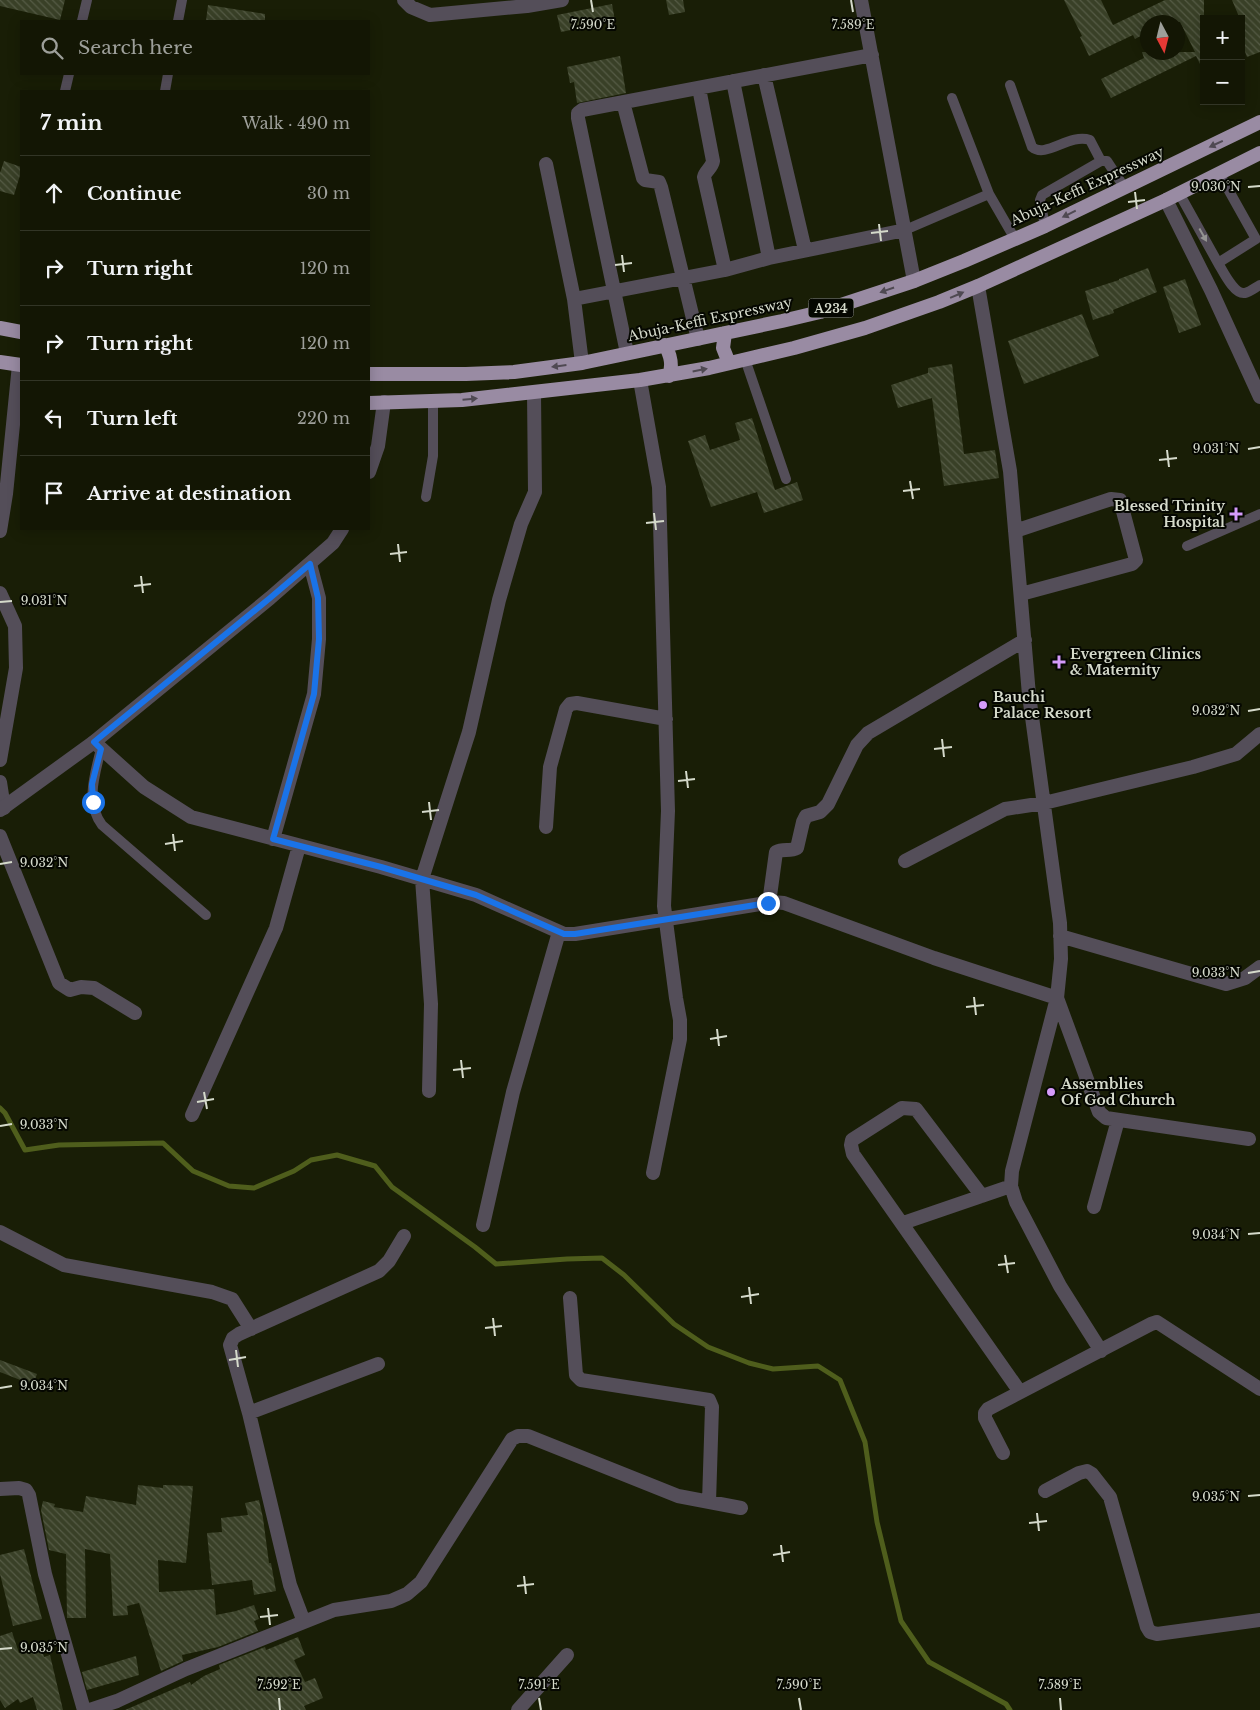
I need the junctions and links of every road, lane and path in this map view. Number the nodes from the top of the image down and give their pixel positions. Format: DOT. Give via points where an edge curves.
graph roads {
  1 [pos="87,0"];
  2 [pos="182,0"];
  3 [pos="562,0"];
  4 [pos="861,0"];
  5 [pos="408,4"];
  6 [pos="82,20"];
  7 [pos="178,20"];
  8 [pos="872,55"];
  9 [pos="69,75"];
  10 [pos="168,75"];
  11 [pos="764,76"];
  12 [pos="733,81"];
  13 [pos="1010,86"];
  14 [pos="699,88"];
  15 [pos="65,90"];
  16 [pos="165,90"];
  17 [pos="952,98"];
  18 [pos="623,102"];
  19 [pos="1260,122"];
  20 [pos="1260,153"];
  21 [pos="1101,161"];
  22 [pos="546,164"];
  23 [pos="1219,173"];
  24 [pos="1124,187"];
  25 [pos="1179,192"];
  26 [pos="989,194"];
  27 [pos="1166,200"];
  28 [pos="1045,226"];
  29 [pos="905,230"];
  30 [pos="1015,239"];
  31 [pos="1258,243"];
  32 [pos="805,250"];
  33 [pos="769,258"];
  34 [pos="1218,263"];
  35 [pos="725,270"];
  36 [pos="683,279"];
  37 [pos="914,281"];
  38 [pos="1260,285"];
  39 [pos="978,286"];
  40 [pos="614,292"];
  41 [pos="574,299"];
  42 [pos="0,328"];
  43 [pos="20,332"];
  44 [pos="725,333"];
  45 [pos="698,339"];
  46 [pos="665,346"];
  47 [pos="627,353"];
  48 [pos="745,360"];
  49 [pos="0,362"];
  50 [pos="582,363"];
  51 [pos="729,363"];
  52 [pos="20,365"];
  53 [pos="370,374"];
  54 [pos="669,376"];
  55 [pos="640,380"];
  56 [pos="534,393"];
  57 [pos="1260,397"];
  58 [pos="433,401"];
  59 [pos="384,402"];
  60 [pos="370,403"];
  61 [pos="370,469"];
  62 [pos="786,479"];
  63 [pos="426,497"];
  64 [pos="1260,514"];
  65 [pos="341,530"];
  66 [pos="0,531"];
  67 [pos="1015,531"];
  68 [pos="1187,546"];
  69 [pos="310,564"];
  70 [pos="0,593"];
  71 [pos="1020,594"];
  72 [pos="1025,640"];
  73 [pos="666,719"];
  74 [pos="1260,734"];
  75 [pos="97,746"];
  76 [pos="0,760"];
  77 [pos="0,782"];
  78 [pos="1044,803"];
  79 [pos="2,809"];
  80 [pos="546,827"];
  81 [pos="0,836"];
  82 [pos="273,839"];
  83 [pos="299,846"];
  84 [pos="905,861"];
  85 [pos="422,879"];
  86 [pos="768,903"];
  87 [pos="206,915"];
  88 [pos="666,919"];
  89 [pos="559,932"];
  90 [pos="1060,936"];
  91 [pos="1260,967"];
  92 [pos="1057,998"];
  93 [pos="135,1013"];
  94 [pos="429,1091"];
  95 [pos="192,1116"];
  96 [pos="1118,1120"];
  97 [pos="1249,1139"];
  98 [pos="653,1173"];
  99 [pos="1012,1186"];
  100 [pos="982,1196"];
  101 [pos="1094,1207"];
  102 [pos="903,1223"];
  103 [pos="483,1224"];
  104 [pos="0,1232"];
  105 [pos="404,1236"];
  106 [pos="570,1298"];
  107 [pos="251,1329"];
  108 [pos="1100,1351"];
  109 [pos="378,1364"];
  110 [pos="1260,1389"];
  111 [pos="1020,1392"];
  112 [pos="249,1413"];
  113 [pos="1003,1453"];
  114 [pos="0,1489"];
  115 [pos="1045,1491"];
  116 [pos="709,1502"];
  117 [pos="741,1508"];
  118 [pos="1260,1620"];
  119 [pos="304,1622"];
  120 [pos="567,1656"];
  121 [pos="84,1710"];
  122 [pos="90,1710"];
  123 [pos="518,1710"];
  1 -- 6 [label="lane"];
  2 -- 7 [label="lane"];
  3 -- 5 [label="street" via="430,15"];
  4 -- 8 [label="street"];
  8 -- 11 [label="street"];
  8 -- 29 [label="street"];
  9 -- 15 [label="lane"];
  10 -- 16 [label="lane"];
  11 -- 12 [label="street"];
  11 -- 32 [label="street"];
  12 -- 14 [label="street"];
  12 -- 33 [label="street"];
  13 -- 21 [label="lane" via="1036,150 1044,151 1075,138 1083,138 1090,140"];
  14 -- 18 [label="street"];
  14 -- 35 [label="street" via="713,161 704,177"];
  17 -- 26 [label="lane"];
  18 -- 36 [label="street" via="643,178 659,182"];
  18 -- 40 [label="street" via="578,113"];
  19 -- 24 [label="highway, Abuja-Keffi Expressway / A234, one-way"];
  20 -- 23 [label="highway, A234"];
  21 -- 24 [label="lane" via="1107,161"];
  21 -- 28 [label="lane" via="1042,194 1040,200"];
  22 -- 41 [label="street"];
  23 -- 25 [label="highway, A234"];
  23 -- 31 [label="lane"];
  24 -- 28 [label="highway, Abuja-Keffi Expressway / A234, one-way"];
  25 -- 27 [label="highway, A234"];
  25 -- 34 [label="lane, one-way"];
  26 -- 29 [label="lane"];
  26 -- 30 [label="lane"];
  27 -- 39 [label="highway, A234"];
  27 -- 57 [label="street"];
  28 -- 30 [label="highway, Abuja-Keffi Expressway / A234"];
  29 -- 32 [label="street"];
  29 -- 37 [label="street"];
  30 -- 37 [label="highway, Abuja-Keffi Expressway / A234"];
  31 -- 34 [label="lane"];
  32 -- 33 [label="street"];
  33 -- 35 [label="street"];
  34 -- 38 [label="lane" via="1239,292 1245,293"];
  35 -- 36 [label="street"];
  36 -- 40 [label="street"];
  36 -- 45 [label="street"];
  37 -- 44 [label="highway, Abuja-Keffi Expressway / A234, one-way" via="820,312"];
  48 -- 39 [label="highway, A234, one-way" via="865,328"];
  39 -- 67 [label="street" via="1010,471"];
  40 -- 41 [label="street"];
  40 -- 47 [label="street"];
  41 -- 50 [label="street"];
  42 -- 43 [label="highway"];
  44 -- 45 [label="highway, Abuja-Keffi Expressway / A234"];
  44 -- 51 [label="highway" via="723,348"];
  45 -- 46 [label="highway, Abuja-Keffi Expressway / A234"];
  46 -- 47 [label="highway, Abuja-Keffi Expressway / A234"];
  46 -- 54 [label="highway" via="672,368"];
  47 -- 50 [label="highway, Abuja-Keffi Expressway / A234"];
  48 -- 51 [label="highway, A234"];
  48 -- 62 [label="lane"];
  49 -- 52 [label="highway"];
  50 -- 53 [label="highway, Abuja-Keffi Expressway / A234, one-way" via="514,372"];
  54 -- 51 [label="highway, A234, one-way"];
  52 -- 66 [label="street"];
  54 -- 55 [label="highway, A234"];
  55 -- 56 [label="highway, A234"];
  55 -- 73 [label="street" via="659,487"];
  58 -- 56 [label="highway, A234, one-way"];
  56 -- 85 [label="street" via="534,492 521,524 499,600 469,732"];
  58 -- 59 [label="highway, A234"];
  58 -- 63 [label="lane" via="432,456"];
  59 -- 60 [label="highway, A234"];
  59 -- 61 [label="street" via="378,446"];
  64 -- 68 [label="lane"];
  65 -- 69 [label="street" via="333,543"];
  67 -- 71 [label="street"];
  67 -- 71 [label="street" via="1117,498 1136,560 1132,564"];
  69 -- 75 [label="street"];
  69 -- 82 [label="street" via="318,598 319,639 314,694"];
  70 -- 76 [label="street" via="15,626 16,668"];
  71 -- 72 [label="street"];
  72 -- 78 [label="street"];
  72 -- 86 [label="street" via="868,733 857,745 828,804 820,812 806,816 802,822 797,848 776,852"];
  73 -- 80 [label="street" via="570,704 550,767"];
  73 -- 88 [label="street"];
  74 -- 78 [label="street" via="1236,754 1193,768"];
  75 -- 79 [label="street"];
  75 -- 82 [label="street" via="144,787 191,817"];
  75 -- 87 [label="lane" via="92,784 96,816 102,825"];
  77 -- 79 [label="street"];
  78 -- 84 [label="street" via="1005,809"];
  78 -- 90 [label="street"];
  81 -- 93 [label="street" via="59,982 70,990 94,988"];
  82 -- 83 [label="street"];
  83 -- 85 [label="street"];
  83 -- 95 [label="street" via="276,928"];
  85 -- 89 [label="street" via="476,895"];
  85 -- 94 [label="street" via="431,1004"];
  86 -- 88 [label="street"];
  86 -- 92 [label="street" via="784,903 934,958"];
  88 -- 89 [label="street" via="575,934"];
  88 -- 98 [label="street" via="680,1030"];
  89 -- 103 [label="street" via="513,1092"];
  90 -- 91 [label="street" via="1226,984 1245,978"];
  90 -- 92 [label="street" via="1062,959"];
  92 -- 96 [label="street" via="1099,1112 1106,1118"];
  92 -- 99 [label="street" via="1012,1171"];
  96 -- 97 [label="street"];
  96 -- 101 [label="street"];
  99 -- 100 [label="street"];
  99 -- 108 [label="street" via="1016,1202"];
  100 -- 102 [label="street"];
  100 -- 102 [label="street" via="916,1109 902,1108 852,1140 851,1145"];
  102 -- 111 [label="street"];
  104 -- 107 [label="street" via="64,1265 212,1292 232,1299"];
  105 -- 107 [label="street" via="389,1262 379,1271"];
  106 -- 116 [label="street" via="576,1376 581,1380 709,1400 712,1407"];
  107 -- 112 [label="street" via="233,1338 230,1345"];
  108 -- 110 [label="street" via="1157,1322"];
  108 -- 111 [label="street"];
  109 -- 112 [label="street"];
  111 -- 113 [label="street" via="985,1413"];
  112 -- 119 [label="street" via="290,1586"];
  114 -- 121 [label="street" via="19,1488 26,1490 28,1495 45,1574"];
  115 -- 118 [label="street" via="1087,1471 1110,1497 1150,1632 1157,1634"];
  116 -- 117 [label="street"];
  116 -- 119 [label="street" via="678,1496 528,1436 518,1436 512,1439 421,1582 407,1594 391,1601 334,1610"];
  119 -- 122 [label="street"];
  120 -- 123 [label="street"];
}
